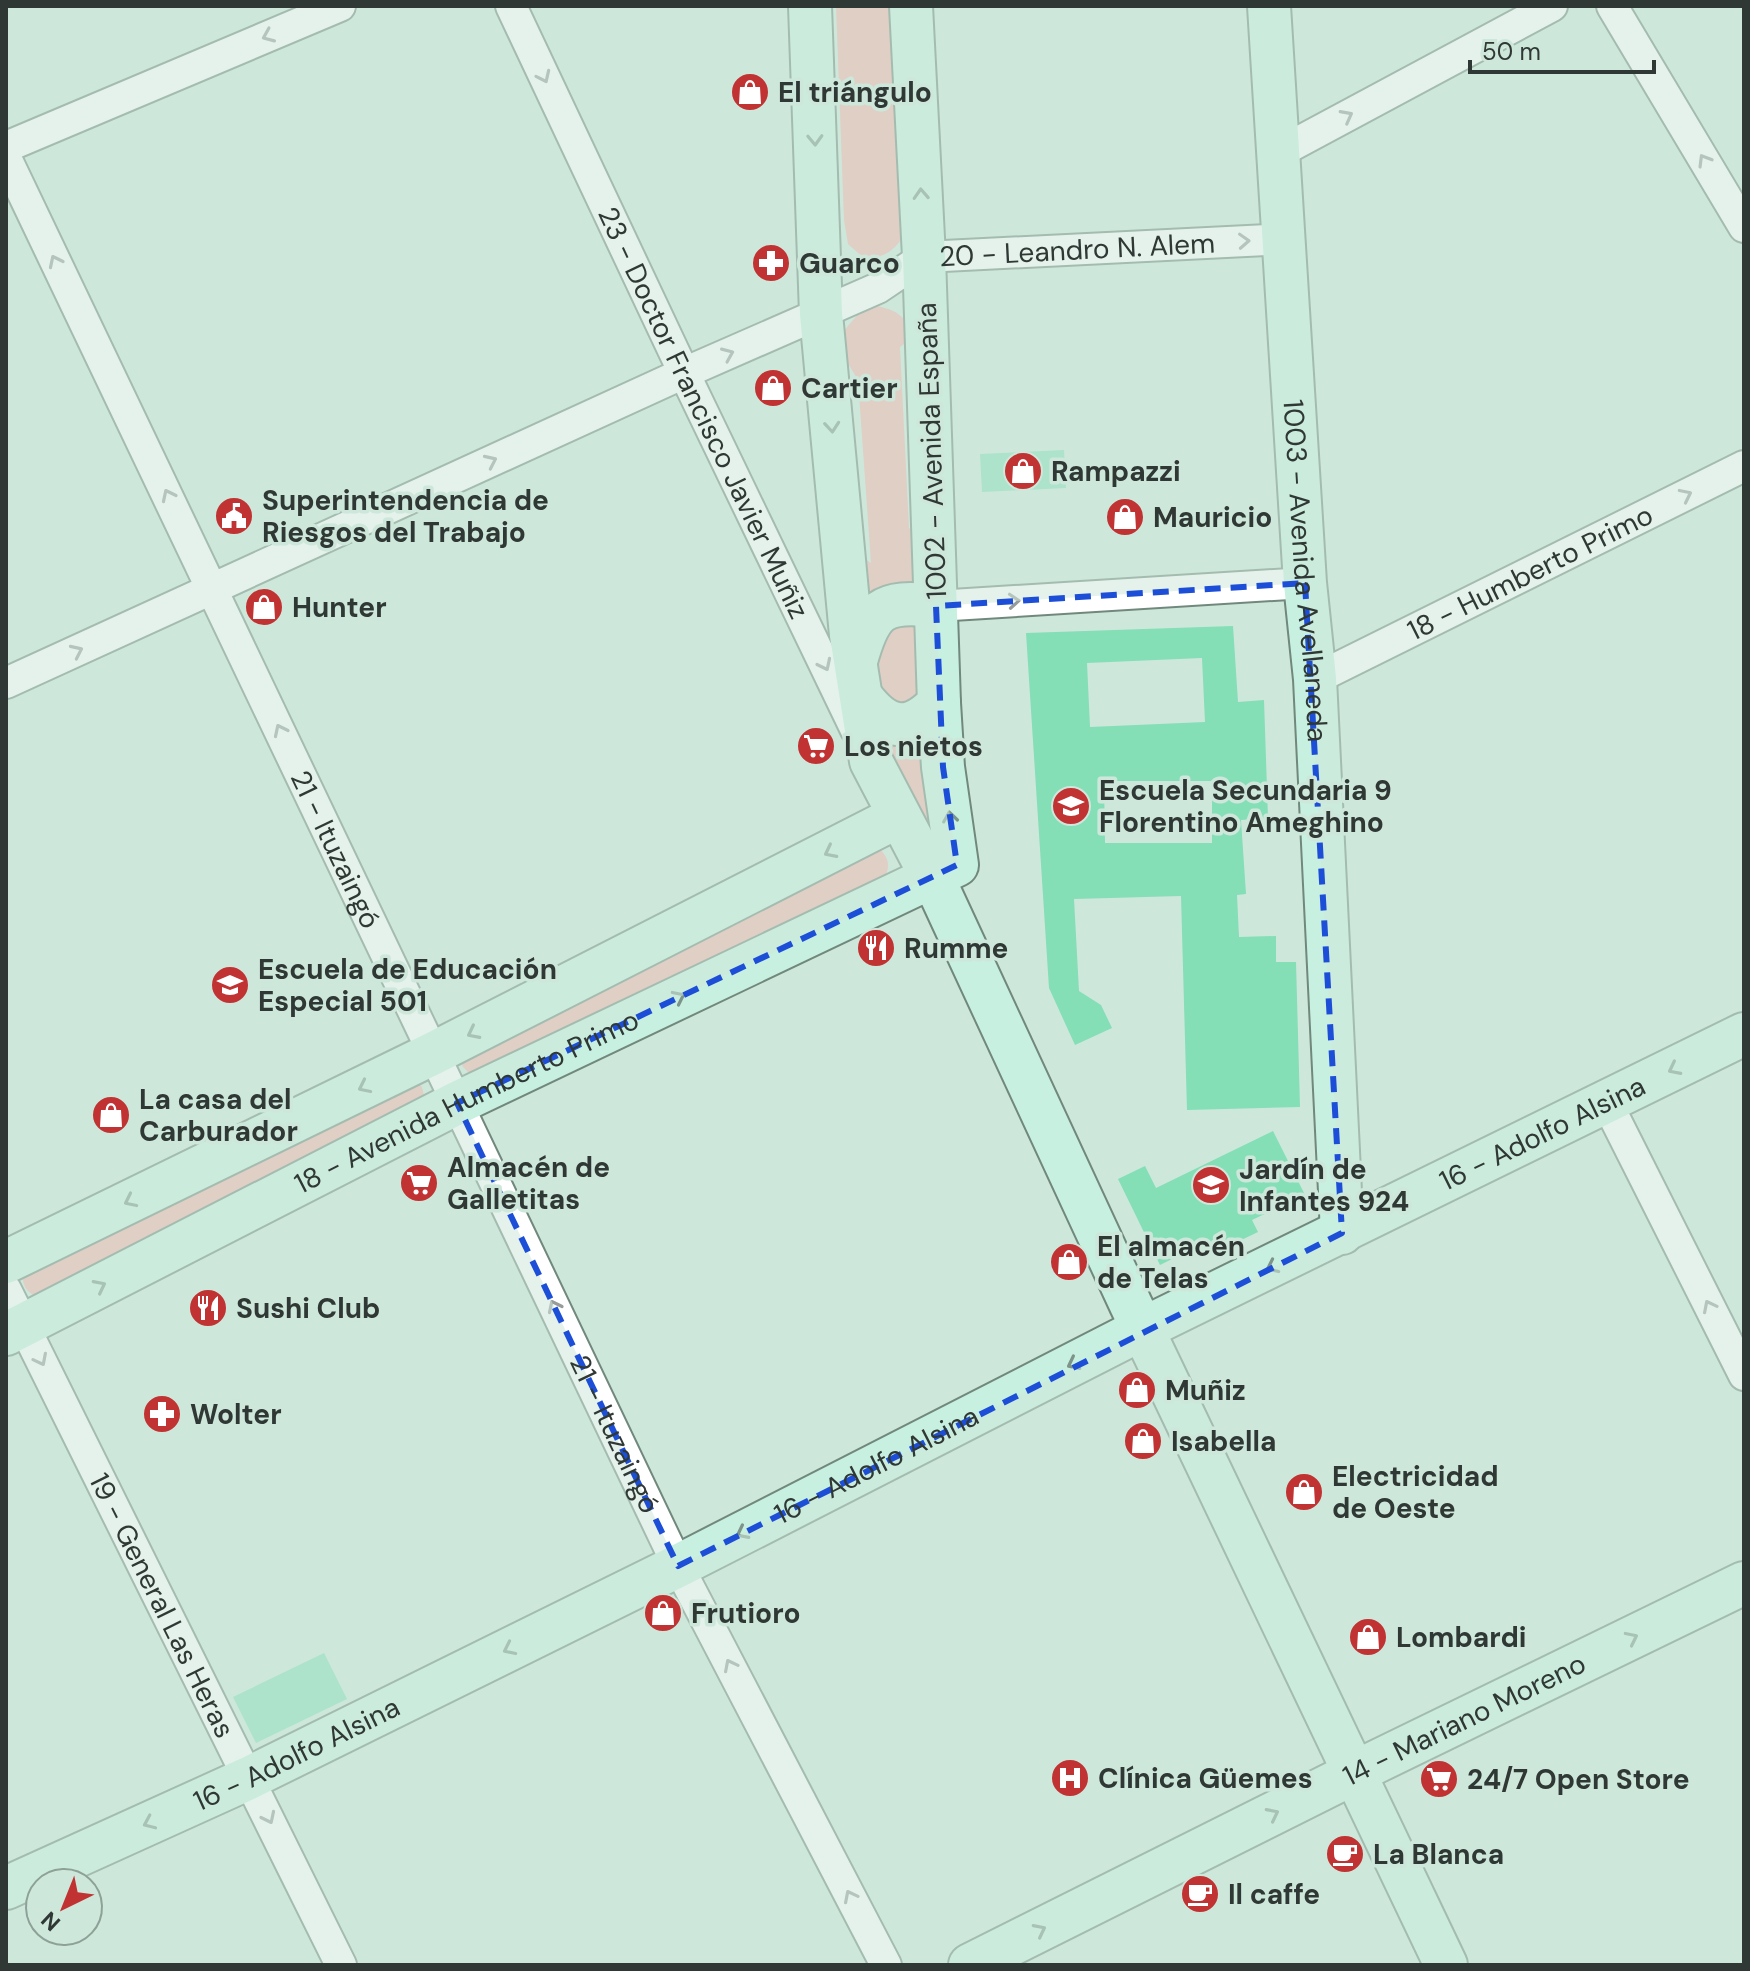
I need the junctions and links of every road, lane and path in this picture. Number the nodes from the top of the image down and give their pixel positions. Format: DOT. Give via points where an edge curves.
graph roads {
  1 [pos="340,6"];
  2 [pos="511,6"];
  3 [pos="810,6"];
  4 [pos="911,6"];
  5 [pos="1269,6"];
  6 [pos="1552,6"];
  7 [pos="1612,6"];
  8 [pos="6,147"];
  9 [pos="1278,153"];
  10 [pos="6,158"];
  11 [pos="1744,227"];
  12 [pos="1285,239"];
  13 [pos="924,257"];
  14 [pos="821,314"];
  15 [pos="684,373"];
  16 [pos="1744,466"];
  17 [pos="1305,583"];
  18 [pos="213,589"];
  19 [pos="936,606"];
  20 [pos="1315,679"];
  21 [pos="859,680"];
  22 [pos="6,683"];
  23 [pos="939,703"];
  24 [pos="871,761"];
  25 [pos="899,816"];
  26 [pos="944,871"];
  27 [pos="1744,1034"];
  28 [pos="434,1053"];
  29 [pos="457,1103"];
  30 [pos="1607,1103"];
  31 [pos="1342,1233"];
  32 [pos="6,1262"];
  33 [pos="12,1316"];
  34 [pos="1154,1323"];
  35 [pos="1744,1375"];
  36 [pos="678,1566"];
  37 [pos="1744,1583"];
  38 [pos="1366,1767"];
  39 [pos="249,1778"];
  40 [pos="6,1888"];
  41 [pos="341,1965"];
  42 [pos="886,1965"];
  43 [pos="970,1965"];
  44 [pos="1446,1965"];
  45 [pos="1475,1965"];
  1 -- 8 [label="street, one-way"];
  2 -- 15 [label="street, 23 - Doctor Francisco Javier Muñiz, one-way"];
  3 -- 14 [label="street, one-way"];
  13 -- 4 [label="street, 1002 - Avenida España, one-way"];
  5 -- 9 [label="street, 1003 - Avenida Avellaneda"];
  9 -- 6 [label="street, one-way"];
  11 -- 7 [label="street, one-way"];
  9 -- 12 [label="street, 1003 - Avenida Avellaneda"];
  18 -- 10 [label="street, 21 - Ituzaingó, one-way"];
  13 -- 12 [label="street, 20 - Leandro N. Alem, one-way"];
  12 -- 17 [label="street, 1003 - Avenida Avellaneda"];
  13 -- 14 [label="street, 20 - Leandro N. Alem" via="878,288"];
  13 -- 19 [label="street, 1002 - Avenida España"];
  15 -- 14 [label="street, 20 - Leandro N. Alem, one-way"];
  14 -- 21 [label="street, one-way"];
  18 -- 15 [label="street, 20 - Leandro N. Alem, one-way"];
  15 -- 24 [label="street, 23 - Doctor Francisco Javier Muñiz, one-way"];
  20 -- 16 [label="street, 18 - Humberto Primo, one-way"];
  19 -- 17 [label="street, one-way"];
  17 -- 20 [label="street, 1003 - Avenida Avellaneda"];
  22 -- 18 [label="street, 20 - Leandro N. Alem, one-way"];
  28 -- 18 [label="street, 21 - Ituzaingó, one-way"];
  19 -- 21 [label="street" via="899,605 875,614 865,629"];
  19 -- 23 [label="street, 1002 - Avenida España"];
  20 -- 31 [label="street, 1003 - Avenida Avellaneda"];
  21 -- 23 [label="street" via="877,717 900,725 923,720"];
  21 -- 24 [label="street"];
  26 -- 23 [label="street, 1002 - Avenida España, one-way"];
  24 -- 25 [label="street, 23 - Doctor Francisco Javier Muñiz"];
  25 -- 26 [label="street, 23 - Doctor Francisco Javier Muñiz"];
  25 -- 28 [label="street, 18 - Avenida Humberto Primo, one-way"];
  29 -- 26 [label="street, 18 - Avenida Humberto Primo, one-way"];
  26 -- 34 [label="street, 23 - Doctor Francisco Javier Muñiz"];
  27 -- 30 [label="street, 16 - Adolfo Alsina, one-way"];
  28 -- 29 [label="street, 21 - Ituzaingó"];
  28 -- 32 [label="street, 18 - Avenida Humberto Primo, one-way"];
  33 -- 29 [label="street, 18 - Avenida Humberto Primo, one-way"];
  36 -- 29 [label="street, 21 - Ituzaingó, one-way"];
  30 -- 31 [label="street, 16 - Adolfo Alsina"];
  35 -- 30 [label="street, one-way"];
  31 -- 34 [label="street, 16 - Adolfo Alsina, one-way"];
  33 -- 39 [label="street, 19 - General Las Heras, one-way"];
  34 -- 36 [label="street, 16 - Adolfo Alsina, one-way"];
  34 -- 38 [label="street, 23 - Doctor Francisco Javier Muñiz"];
  36 -- 39 [label="street, 16 - Adolfo Alsina, one-way"];
  42 -- 36 [label="street, 21 - Ituzaingó, one-way"];
  38 -- 37 [label="street, 14 - Mariano Moreno, one-way"];
  43 -- 38 [label="street, 14 - Mariano Moreno, one-way"];
  38 -- 44 [label="street"];
  38 -- 45 [label="street"];
  39 -- 40 [label="street, 16 - Adolfo Alsina, one-way"];
  39 -- 41 [label="street, 19 - General Las Heras, one-way"];
}
